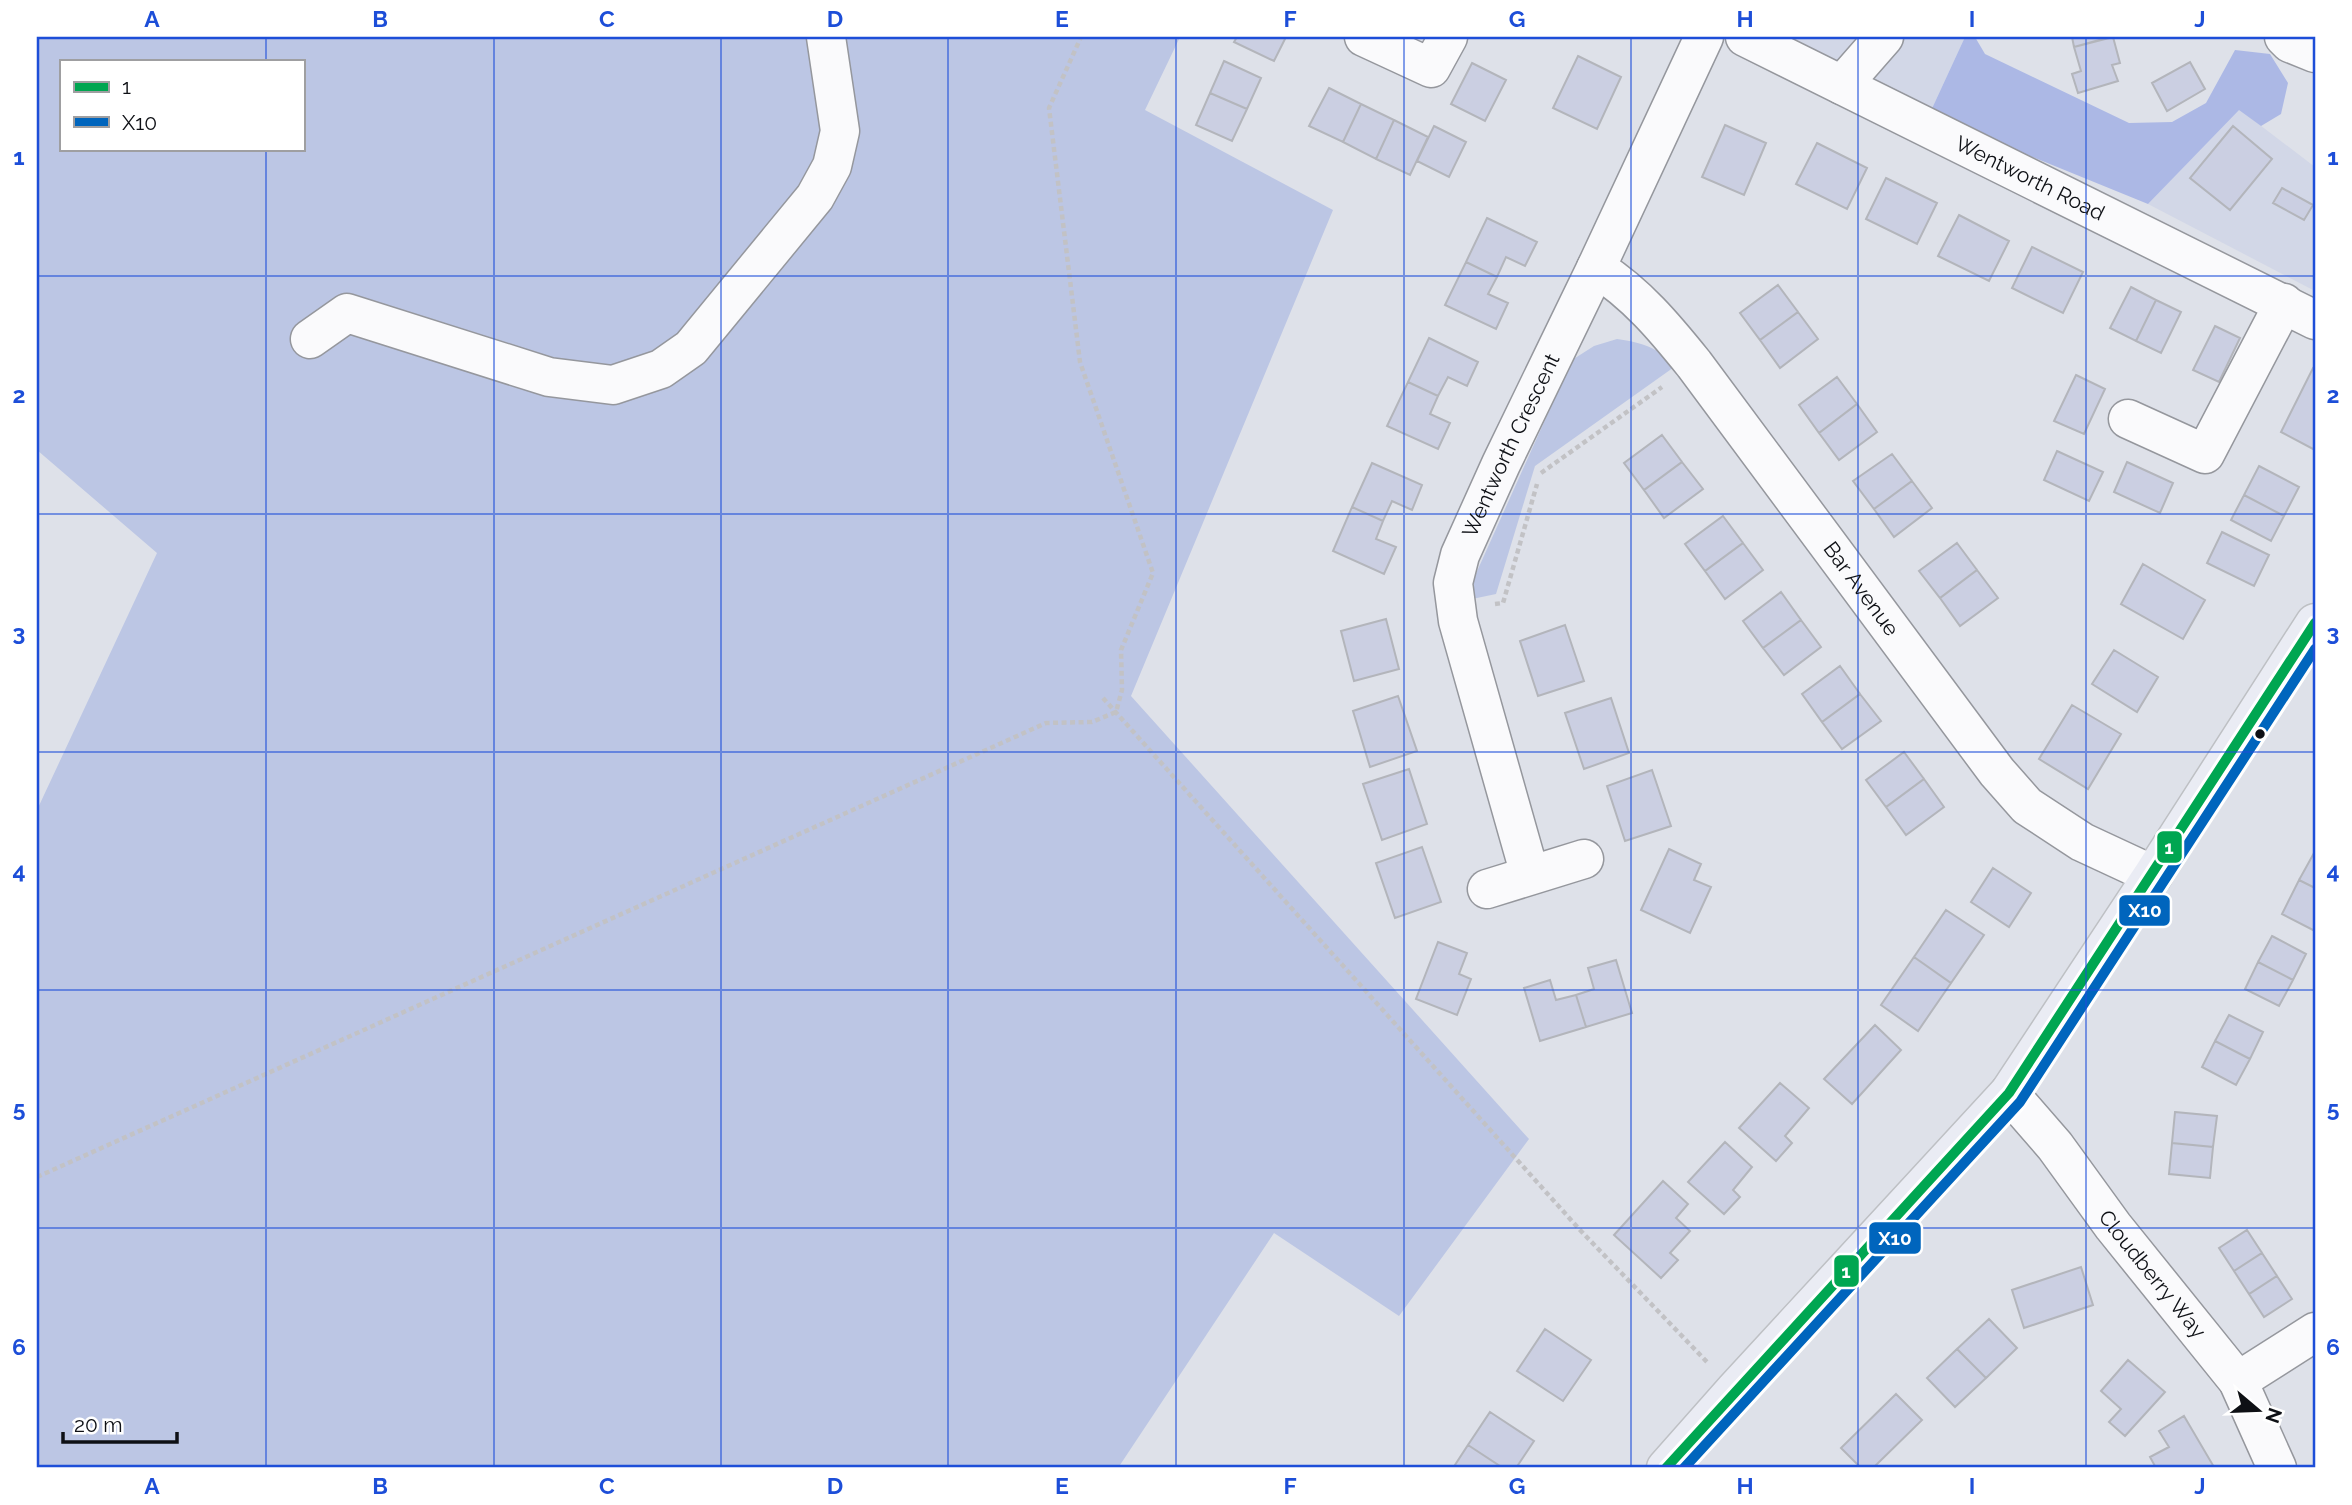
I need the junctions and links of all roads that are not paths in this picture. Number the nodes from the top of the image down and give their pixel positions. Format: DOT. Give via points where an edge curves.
graph roads {
  1 [pos="826,37"];
  2 [pos="1364,37"];
  3 [pos="1448,37"];
  4 [pos="1704,37"];
  5 [pos="1745,37"];
  6 [pos="1884,37"];
  7 [pos="2284,37"];
  8 [pos="2315,53"];
  9 [pos="1842,85"];
  10 [pos="1596,268"];
  11 [pos="2299,311"];
  12 [pos="310,339"];
  13 [pos="2128,419"];
  14 [pos="2315,623"];
  15 [pos="1584,859"];
  16 [pos="1530,875"];
  17 [pos="2153,875"];
  18 [pos="1487,889"];
  19 [pos="2009,1093"];
  20 [pos="2315,1332"];
  21 [pos="2238,1381"];
  22 [pos="1666,1468"];
  23 [pos="2277,1468"];
  1 -- 12 [label="street" via="840,131 832,166 815,197 691,348 661,369 612,385 549,377 347,313"];
  2 -- 3 [label="street" via="1431,68"];
  4 -- 10 [label="street, Wentworth Crescent"];
  5 -- 9 [label="street, Wentworth Road"];
  6 -- 9 [label="street"];
  7 -- 8 [label="street"];
  9 -- 11 [label="street, Wentworth Road"];
  10 -- 16 [label="street, Wentworth Crescent" via="1501,464 1460,555 1453,583 1456,609"];
  10 -- 17 [label="street, Bar Avenue" via="1619,282 1656,317 1694,364 1997,772 2027,806 2071,835"];
  11 -- 13 [label="street" via="2205,454"];
  14 -- 17 [label="main road"];
  15 -- 16 [label="street"];
  16 -- 18 [label="street"];
  17 -- 19 [label="main road"];
  19 -- 21 [label="street, Cloudberry Way"];
  19 -- 22 [label="main road"];
  20 -- 21 [label="street"];
  21 -- 23 [label="street, Cloudberry Way"];
}
